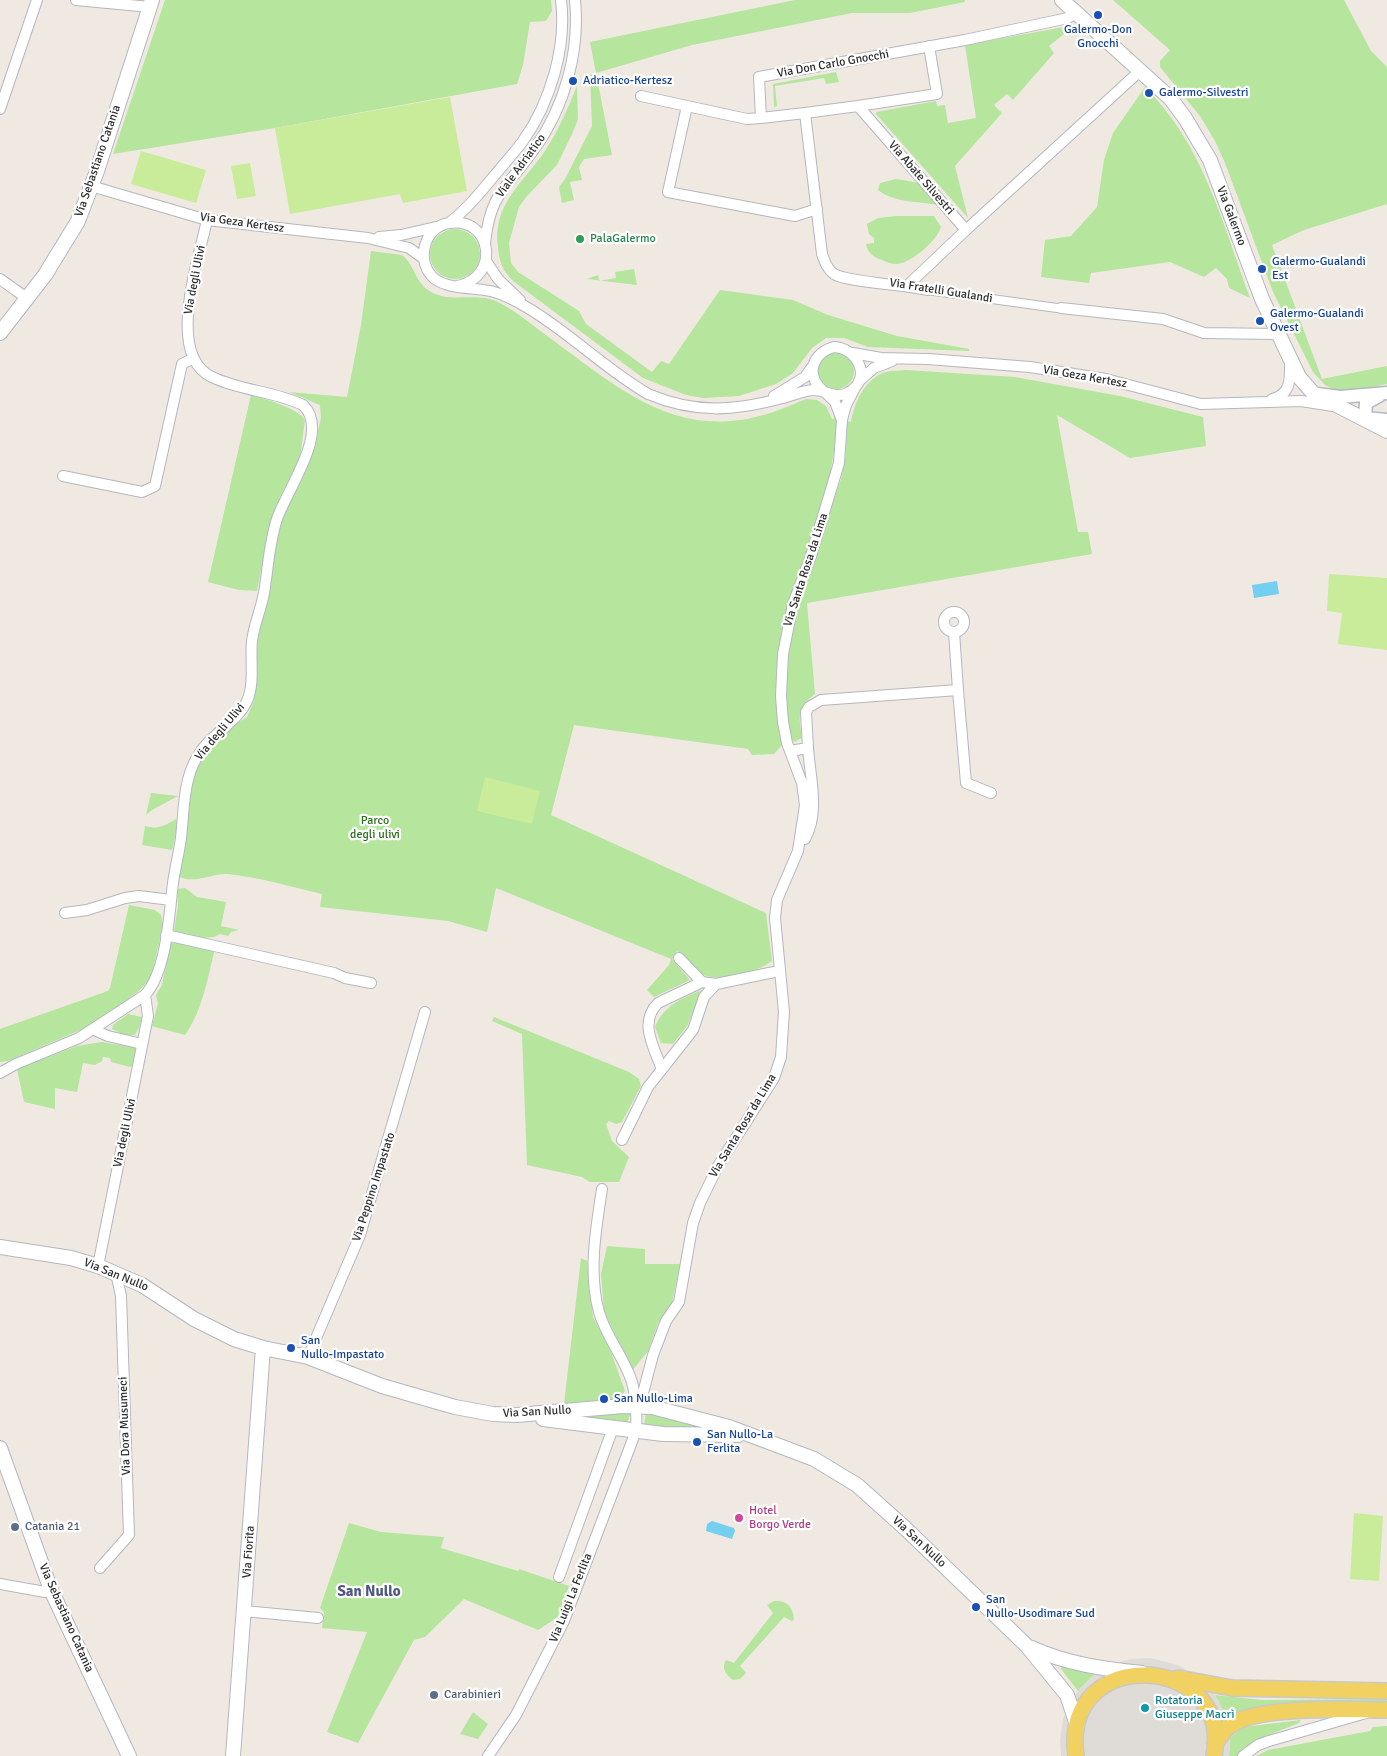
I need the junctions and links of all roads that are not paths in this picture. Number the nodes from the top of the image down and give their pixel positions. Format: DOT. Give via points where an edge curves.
graph roads {
  1 [pos="36,0"];
  2 [pos="76,0"];
  3 [pos="560,0"];
  4 [pos="575,0"];
  5 [pos="1062,0"];
  6 [pos="151,3"];
  7 [pos="1076,13"];
  8 [pos="929,46"];
  9 [pos="1141,70"];
  10 [pos="641,96"];
  11 [pos="687,106"];
  12 [pos="858,106"];
  13 [pos="0,109"];
  14 [pos="805,113"];
  15 [pos="761,118"];
  16 [pos="91,186"];
  17 [pos="817,210"];
  18 [pos="207,220"];
  19 [pos="445,224"];
  20 [pos="966,230"];
  21 [pos="368,238"];
  22 [pos="485,245"];
  23 [pos="423,258"];
  24 [pos="486,261"];
  25 [pos="0,279"];
  26 [pos="908,284"];
  27 [pos="458,286"];
  28 [pos="927,290"];
  29 [pos="28,299"];
  30 [pos="528,308"];
  31 [pos="1059,308"];
  32 [pos="0,333"];
  33 [pos="1278,334"];
  34 [pos="852,352"];
  35 [pos="192,359"];
  36 [pos="902,359"];
  37 [pos="1290,361"];
  38 [pos="812,367"];
  39 [pos="857,384"];
  40 [pos="825,392"];
  41 [pos="1313,393"];
  42 [pos="1387,393"];
  43 [pos="765,401"];
  44 [pos="1266,401"];
  45 [pos="1340,408"];
  46 [pos="1365,418"];
  47 [pos="842,420"];
  48 [pos="1387,420"];
  49 [pos="1387,431"];
  50 [pos="63,476"];
  51 [pos="954,632"];
  52 [pos="958,690"];
  53 [pos="808,748"];
  54 [pos="790,752"];
  55 [pos="990,794"];
  56 [pos="798,851"];
  57 [pos="171,900"];
  58 [pos="65,913"];
  59 [pos="166,935"];
  60 [pos="679,958"];
  61 [pos="779,971"];
  62 [pos="702,982"];
  63 [pos="371,983"];
  64 [pos="716,984"];
  65 [pos="146,995"];
  66 [pos="425,1012"];
  67 [pos="94,1030"];
  68 [pos="142,1044"];
  69 [pos="662,1067"];
  70 [pos="0,1073"];
  71 [pos="622,1140"];
  72 [pos="602,1190"];
  73 [pos="0,1247"];
  74 [pos="98,1266"];
  75 [pos="116,1273"];
  76 [pos="263,1348"];
  77 [pos="308,1357"];
  78 [pos="636,1406"];
  79 [pos="589,1409"];
  80 [pos="516,1415"];
  81 [pos="589,1425"];
  82 [pos="613,1428"];
  83 [pos="636,1431"];
  84 [pos="751,1435"];
  85 [pos="0,1448"];
  86 [pos="100,1568"];
  87 [pos="559,1577"];
  88 [pos="0,1584"];
  89 [pos="51,1590"];
  90 [pos="244,1611"];
  91 [pos="318,1618"];
  92 [pos="1027,1646"];
  93 [pos="1147,1673"];
  94 [pos="1164,1676"];
  95 [pos="1387,1691"];
  96 [pos="1382,1710"];
  97 [pos="1077,1725"];
  98 [pos="1214,1750"];
  99 [pos="129,1756"];
  100 [pos="233,1756"];
  101 [pos="488,1756"];
  102 [pos="1076,1756"];
  103 [pos="1243,1756"];
  1 -- 13 [label="street"];
  2 -- 6 [label="street"];
  3 -- 19 [label="street, Viale Adriatico" via="561,34 555,67 538,115 516,150 483,189"];
  4 -- 22 [label="street, Viale Adriatico" via="574,50 564,90 544,136 496,198"];
  5 -- 7 [label="main road, Via Galermo"];
  6 -- 16 [label="main road, Via Sebastiano Catania"];
  7 -- 8 [label="street, Via Don Carlo Gnocchi" via="1068,18"];
  7 -- 9 [label="main road, Via Galermo"];
  8 -- 12 [label="street" via="937,94"];
  8 -- 15 [label="street, Via Don Carlo Gnocchi" via="759,77"];
  9 -- 20 [label="street"];
  9 -- 33 [label="main road, Via Galermo" via="1170,98 1210,160"];
  10 -- 11 [label="street"];
  11 -- 15 [label="street" via="747,119"];
  11 -- 17 [label="street" via="668,192 796,216"];
  12 -- 14 [label="street"];
  12 -- 20 [label="street, Via Abate Silvestri"];
  14 -- 15 [label="street"];
  14 -- 17 [label="street"];
  16 -- 18 [label="street, Via Geza Kertesz"];
  16 -- 29 [label="main road, Via Sebastiano Catania" via="78,221"];
  17 -- 26 [label="street, Via Fratelli Gualandi" via="822,254 828,268 844,278"];
  18 -- 21 [label="street, Via Geza Kertesz"];
  18 -- 35 [label="street, Via degli Ulivi" via="188,319"];
  19 -- 21 [label="street" via="401,235"];
  19 -- 22 [label="street" via="457,222 471,227"];
  19 -- 23 [label="street" via="429,236"];
  20 -- 26 [label="street"];
  21 -- 23 [label="street" via="409,248"];
  22 -- 24 [label="street"];
  23 -- 27 [label="street" via="435,279"];
  24 -- 27 [label="street" via="479,275"];
  24 -- 30 [label="street" via="498,279"];
  25 -- 29 [label="street"];
  26 -- 28 [label="street, Via Fratelli Gualandi"];
  27 -- 30 [label="street" via="493,292"];
  28 -- 31 [label="street, Via Fratelli Gualandi"];
  29 -- 32 [label="main road, Via Sebastiano Catania"];
  30 -- 43 [label="street" via="635,386 666,402 708,410 744,407"];
  31 -- 33 [label="street, Via Fratelli Gualandi" via="1163,319 1204,333"];
  33 -- 37 [label="main road, Via Galermo"];
  34 -- 36 [label="street, Via Geza Kertesz"];
  34 -- 38 [label="street" via="840,347 828,348"];
  34 -- 39 [label="street" via="860,362"];
  35 -- 50 [label="street" via="182,364 155,486 142,492"];
  35 -- 57 [label="street, Via degli Ulivi" via="211,377 304,405 314,421 308,452 284,501 272,538 264,595 252,641 247,700 198,754 188,778"];
  36 -- 39 [label="street" via="874,368"];
  36 -- 44 [label="street, Via Geza Kertesz" via="1030,367 1116,381 1201,404"];
  37 -- 41 [label="main road, Via Galermo"];
  37 -- 44 [label="street" via="1290,380 1286,391"];
  38 -- 40 [label="street" via="814,381"];
  38 -- 43 [label="street" via="798,382"];
  39 -- 40 [label="street" via="842,395"];
  39 -- 47 [label="street"];
  40 -- 43 [label="street" via="803,392"];
  40 -- 47 [label="street" via="835,402"];
  41 -- 42 [label="street" via="1340,397"];
  41 -- 45 [label="main road, Via Galermo"];
  42 -- 46 [label="street" via="1368,400"];
  44 -- 45 [label="street, Via Geza Kertesz"];
  45 -- 46 [label="main road, Via Galermo"];
  46 -- 48 [label="street"];
  46 -- 49 [label="main road, Via Galermo"];
  47 -- 54 [label="street, Via Santa Rosa da Lima" via="835,480 787,630 781,706"];
  51 -- 52 [label="street"];
  52 -- 53 [label="street" via="814,702 805,718"];
  52 -- 55 [label="street" via="966,783"];
  53 -- 54 [label="street"];
  53 -- 56 [label="street" via="812,822"];
  54 -- 56 [label="street, Via Santa Rosa da Lima" via="805,796 805,816"];
  56 -- 61 [label="street, Via Santa Rosa da Lima" via="776,908"];
  57 -- 58 [label="street" via="139,896"];
  57 -- 59 [label="street, Via degli Ulivi"];
  59 -- 63 [label="street"];
  59 -- 65 [label="street, Via degli Ulivi" via="155,980"];
  60 -- 62 [label="street"];
  61 -- 64 [label="street"];
  61 -- 78 [label="street, Via Santa Rosa da Lima" via="784,1012 778,1068 718,1166 700,1203 693,1223 679,1302 666,1322 642,1397"];
  62 -- 64 [label="street"];
  62 -- 69 [label="street" via="658,1003 651,1013 647,1028"];
  64 -- 69 [label="street" via="704,997 693,1030"];
  65 -- 67 [label="street"];
  65 -- 68 [label="street, Via degli Ulivi" via="148,1016"];
  66 -- 77 [label="street, Via Peppino Impastato" via="360,1235"];
  67 -- 68 [label="street"];
  67 -- 70 [label="street"];
  68 -- 74 [label="street, Via degli Ulivi"];
  69 -- 71 [label="street" via="648,1087"];
  72 -- 78 [label="street" via="594,1273 597,1304 604,1326 632,1383"];
  73 -- 74 [label="main road, Via San Nullo" via="71,1258"];
  74 -- 75 [label="main road, Via San Nullo"];
  75 -- 76 [label="main road, Via San Nullo" via="160,1294 211,1328"];
  75 -- 86 [label="street, Via Dora Musumeci" via="120,1296 130,1535"];
  76 -- 77 [label="main road, Via San Nullo"];
  76 -- 90 [label="main road, Via Fiorita"];
  77 -- 80 [label="main road, Via San Nullo" via="382,1386 455,1407"];
  78 -- 79 [label="main road, Via San Nullo"];
  78 -- 83 [label="street"];
  78 -- 84 [label="main road, Via San Nullo" via="652,1407"];
  79 -- 80 [label="main road, Via San Nullo"];
  79 -- 81 [label="street" via="586,1416"];
  80 -- 81 [label="main road"];
  81 -- 82 [label="main road"];
  82 -- 83 [label="main road"];
  82 -- 87 [label="street"];
  83 -- 84 [label="main road"];
  83 -- 101 [label="street, Via Luigi La Ferlita" via="564,1621 516,1715"];
  84 -- 92 [label="main road, Via San Nullo" via="814,1459 857,1486 913,1535"];
  85 -- 89 [label="main road, Via Sebastiano Catania"];
  88 -- 89 [label="street" via="45,1592"];
  89 -- 99 [label="main road, Via Sebastiano Catania"];
  90 -- 91 [label="street"];
  90 -- 100 [label="main road, Via Fiorita"];
  92 -- 93 [label="main road" via="1080,1664"];
  92 -- 97 [label="main road" via="1067,1695"];
  93 -- 94 [label="main road"];
  93 -- 97 [label="main road" via="1120,1678 1103,1687 1084,1708"];
  94 -- 95 [label="main road" via="1232,1688"];
  94 -- 98 [label="main road" via="1182,1684 1204,1705 1212,1724"];
  96 -- 98 [label="main road" via="1303,1711 1251,1717 1230,1726"];
  96 -- 103 [label="street" via="1269,1741"];
  97 -- 102 [label="main road"];
}
